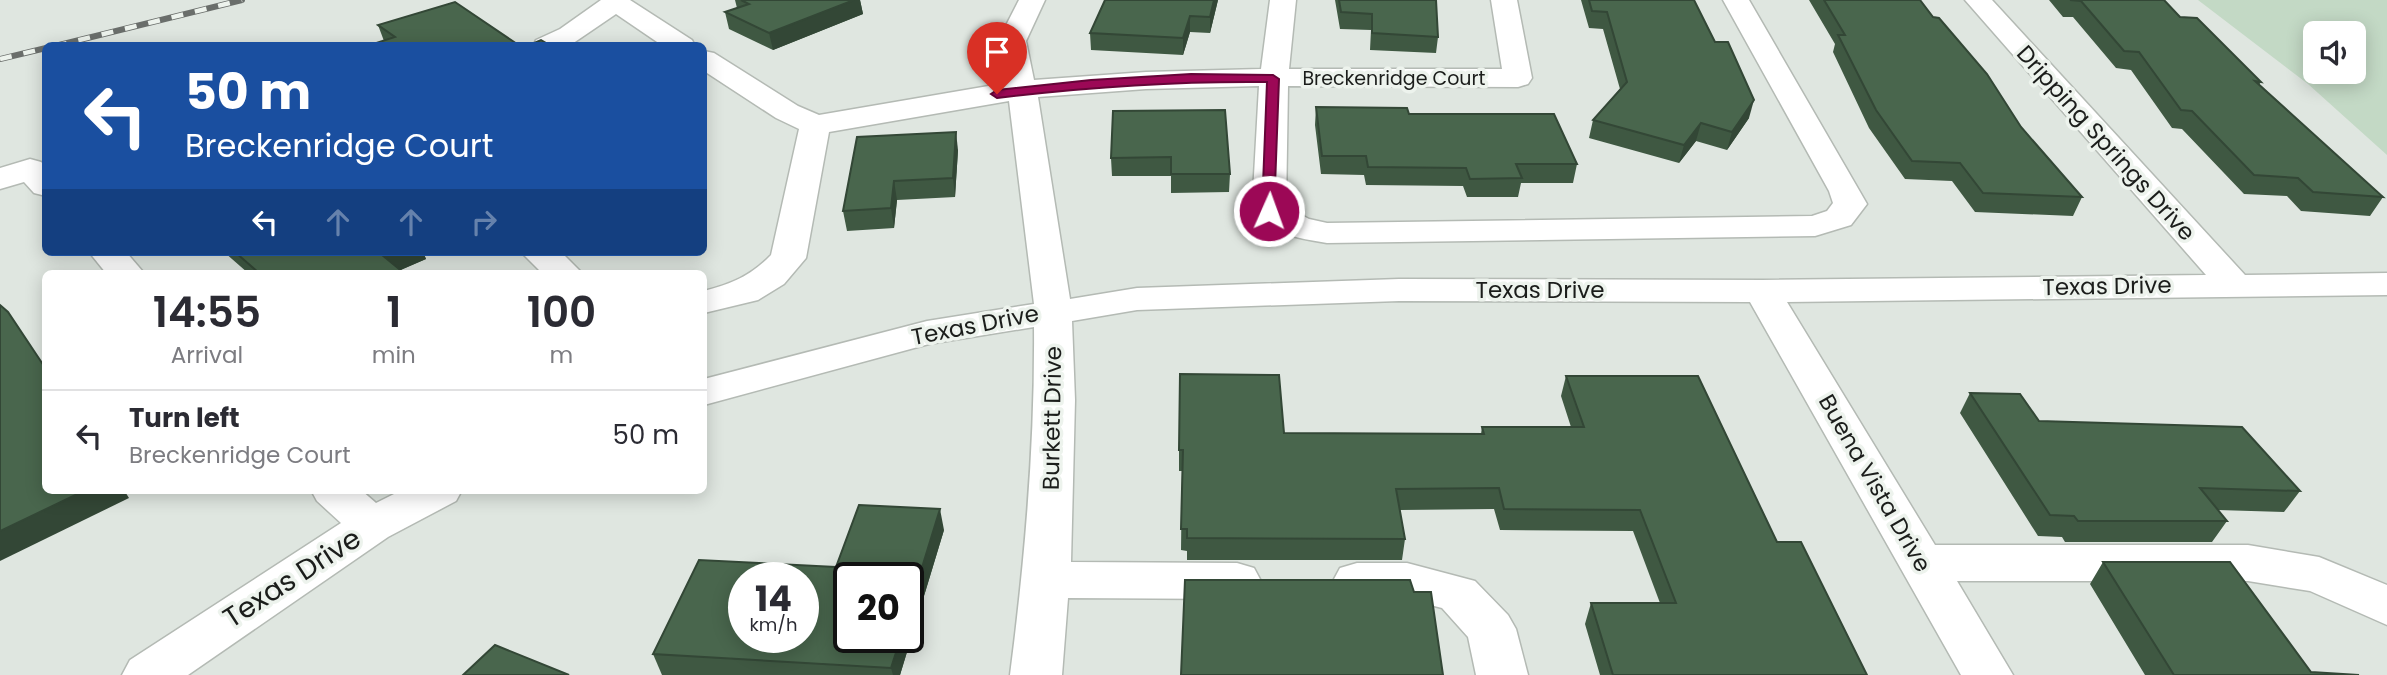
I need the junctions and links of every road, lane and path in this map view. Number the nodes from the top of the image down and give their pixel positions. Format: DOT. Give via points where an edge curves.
graph roads {
  1 [pos="1032,0"];
  2 [pos="1283,0"];
  3 [pos="1504,0"];
  4 [pos="1736,0"];
  5 [pos="1978,0"];
  6 [pos="555,42"];
  7 [pos="676,42"];
  8 [pos="707,61"];
  9 [pos="1273,79"];
  10 [pos="1022,89"];
  11 [pos="815,125"];
  12 [pos="111,256"];
  13 [pos="543,256"];
  14 [pos="123,270"];
  15 [pos="560,270"];
  16 [pos="2387,284"];
  17 [pos="2235,285"];
  18 [pos="1762,290"];
  19 [pos="707,301"];
  20 [pos="1053,310"];
  21 [pos="707,392"];
  22 [pos="337,494"];
  23 [pos="432,494"];
  24 [pos="372,525"];
  25 [pos="1922,563"];
  26 [pos="1046,580"];
  27 [pos="2387,606"];
  28 [pos="148,675"];
  29 [pos="1037,675"];
  30 [pos="1502,675"];
  31 [pos="1987,675"];
  1 -- 10 [label="street, Burkett Drive" via="1012,41"];
  2 -- 9 [label="street"];
  3 -- 9 [label="street, Breckenridge Court" via="1518,78"];
  4 -- 9 [label="street" via="1845,191 1850,204 1839,218 1815,226 1327,233 1299,228 1269,211"];
  5 -- 17 [label="street, Dripping Springs Drive"];
  6 -- 7 [label="street" via="615,2"];
  8 -- 11 [label="street"];
  9 -- 10 [label="street, Breckenridge Court" via="1191,78"];
  10 -- 11 [label="street, Breckenridge Court"];
  10 -- 20 [label="street, Burkett Drive"];
  11 -- 19 [label="street" via="788,258 771,276 745,292"];
  12 -- 14 [label="street"];
  13 -- 15 [label="street"];
  16 -- 17 [label="street, Texas Drive"];
  17 -- 18 [label="street, Texas Drive"];
  18 -- 20 [label="street, Texas Drive" via="1269,293 1137,299"];
  18 -- 25 [label="street, Buena Vista Drive"];
  20 -- 21 [label="street, Texas Drive" via="927,333"];
  20 -- 26 [label="street, Burkett Drive" via="1055,400"];
  22 -- 24 [label="street"];
  23 -- 24 [label="street, Texas Drive"];
  24 -- 28 [label="street, Texas Drive"];
  25 -- 27 [label="street" via="2248,564 2319,575"];
  25 -- 31 [label="street, Buena Vista Drive"];
  26 -- 29 [label="street, Burkett Drive"];
  26 -- 30 [label="street" via="1407,581 1458,594 1491,629"];
}
